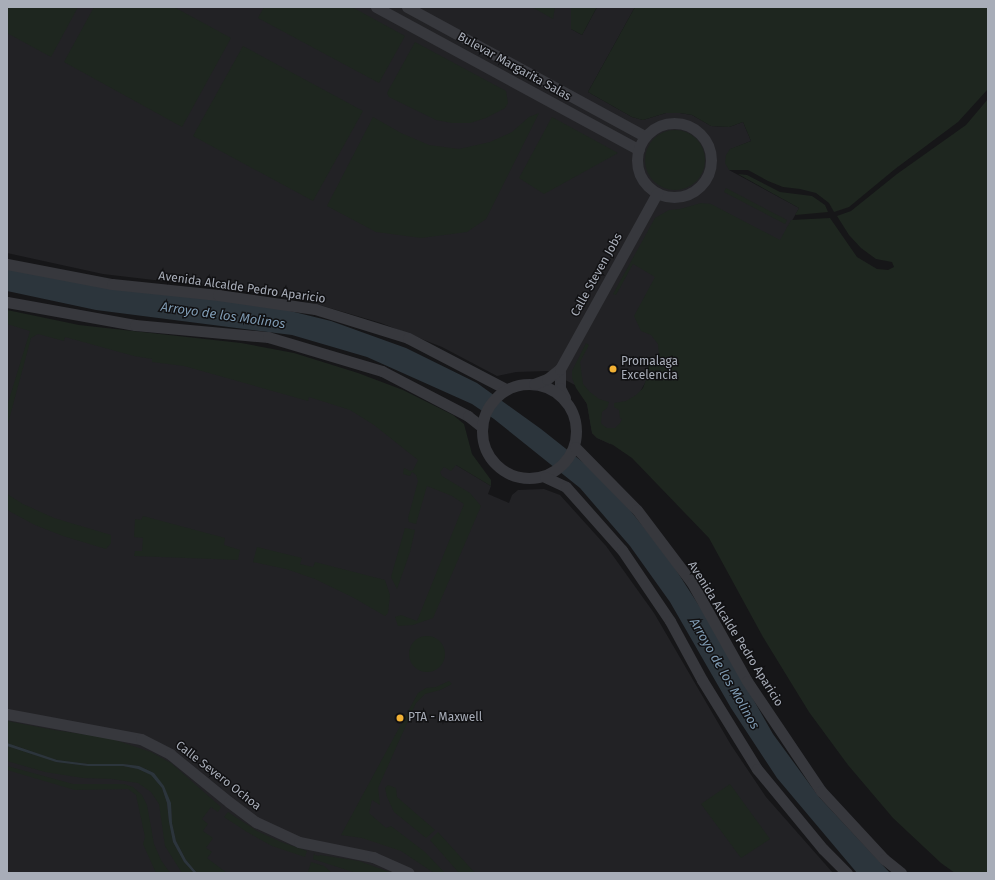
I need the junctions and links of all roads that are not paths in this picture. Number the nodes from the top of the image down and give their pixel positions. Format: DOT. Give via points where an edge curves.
graph roads {
  1 [pos="376,7"];
  2 [pos="407,7"];
  3 [pos="646,136"];
  4 [pos="639,150"];
  5 [pos="657,193"];
  6 [pos="7,264"];
  7 [pos="7,302"];
  8 [pos="560,369"];
  9 [pos="534,384"];
  10 [pos="506,389"];
  11 [pos="564,398"];
  12 [pos="482,426"];
  13 [pos="575,448"];
  14 [pos="545,477"];
  15 [pos="7,714"];
  16 [pos="409,873"];
  17 [pos="847,873"];
  18 [pos="900,873"];
  1 -- 4 [label="street, Bulevar Margarita Salas"];
  2 -- 3 [label="street, Bulevar Margarita Salas"];
  3 -- 4 [label="street"];
  3 -- 5 [label="street" via="666,124 690,126 702,134 711,152 710,173 705,183 687,196 676,198"];
  4 -- 5 [label="street" via="639,174 648,187"];
  5 -- 8 [label="street, Calle Steven Jobs"];
  6 -- 10 [label="street, Avenida Alcalde Pedro Aparicio" via="112,284 316,309 408,338"];
  7 -- 12 [label="street" via="135,325 268,337 382,371 468,416"];
  8 -- 9 [label="street, Calle Steven Jobs" via="547,379"];
  8 -- 11 [label="street, Calle Steven Jobs" via="560,388"];
  9 -- 10 [label="street"];
  9 -- 11 [label="street" via="550,388"];
  10 -- 12 [label="street" via="492,401 485,413"];
  11 -- 13 [label="street" via="576,420"];
  12 -- 14 [label="street" via="485,448 496,465 512,476 531,479"];
  13 -- 14 [label="street" via="568,460"];
  13 -- 18 [label="street, Avenida Alcalde Pedro Aparicio" via="637,510 692,584 747,681 821,790"];
  14 -- 17 [label="street" via="566,487 622,550 670,621 702,680 757,769 823,849"];
  15 -- 16 [label="street, Calle Severo Ochoa" via="141,739 170,754 256,822 299,842 373,857"];
}
